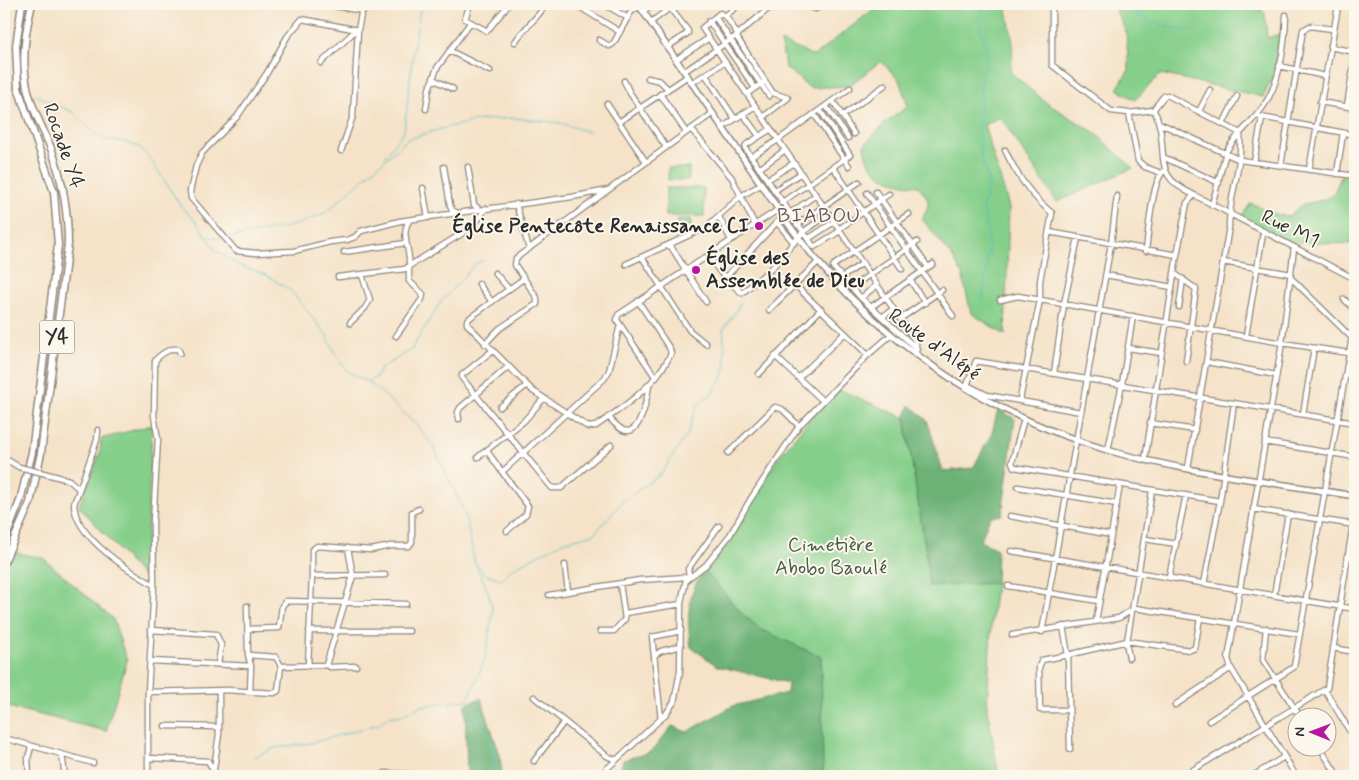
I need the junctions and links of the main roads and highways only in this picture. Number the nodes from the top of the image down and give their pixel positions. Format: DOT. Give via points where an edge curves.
graph roads {
  1 [pos="22,4"];
  2 [pos="32,4"];
  3 [pos="639,5"];
  4 [pos="1355,496"];
  5 [pos="4,542"];
  6 [pos="4,562"];
  1 -- 5 [label="highway, Rocade Y4 / Y4" via="16,46 16,77 23,106 51,178 58,214 58,245 32,452 20,501"];
  2 -- 6 [label="highway, Rocade Y4 / Y4" via="25,46 26,82 34,110 52,150 63,190 68,244 42,453 30,502"];
  3 -- 4 [label="main road, Route d'Alépé" via="818,262 891,335 966,387 1024,419 1108,450 1145,460"];
}
